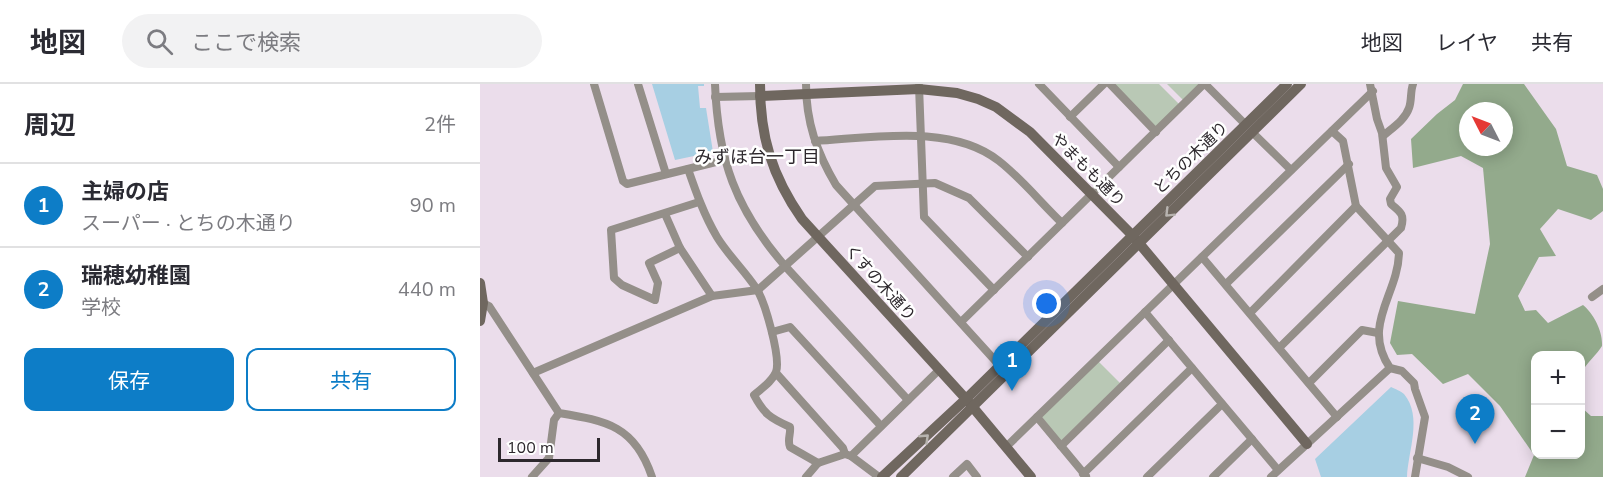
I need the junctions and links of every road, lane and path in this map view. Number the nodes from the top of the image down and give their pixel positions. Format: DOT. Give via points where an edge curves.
graph roads {
  1 [pos="594,84"];
  2 [pos="638,84"];
  3 [pos="715,84"];
  4 [pos="760,84"];
  5 [pos="1104,84"];
  6 [pos="1110,84"];
  7 [pos="1205,84"];
  8 [pos="1287,84"];
  9 [pos="1301,84"];
  10 [pos="1413,84"];
  11 [pos="1042,85"];
  12 [pos="919,87"];
  13 [pos="1372,87"];
  14 [pos="806,89"];
  15 [pos="760,96"];
  16 [pos="715,97"];
  17 [pos="1070,117"];
  18 [pos="1249,128"];
  19 [pos="1332,131"];
  20 [pos="1156,132"];
  21 [pos="920,136"];
  22 [pos="1383,136"];
  23 [pos="814,141"];
  24 [pos="724,159"];
  25 [pos="1348,164"];
  26 [pos="1119,167"];
  27 [pos="688,169"];
  28 [pos="1291,170"];
  29 [pos="666,174"];
  30 [pos="922,183"];
  31 [pos="1091,194"];
  32 [pos="699,202"];
  33 [pos="854,205"];
  34 [pos="1356,206"];
  35 [pos="665,214"];
  36 [pos="1062,223"];
  37 [pos="818,237"];
  38 [pos="1136,240"];
  39 [pos="1389,242"];
  40 [pos="680,248"];
  41 [pos="1028,257"];
  42 [pos="1203,257"];
  43 [pos="785,266"];
  44 [pos="480,283"];
  45 [pos="1226,284"];
  46 [pos="1173,285"];
  47 [pos="1603,289"];
  48 [pos="758,290"];
  49 [pos="994,290"];
  50 [pos="712,296"];
  51 [pos="1592,297"];
  52 [pos="483,303"];
  53 [pos="1145,312"];
  54 [pos="1250,313"];
  55 [pos="480,321"];
  56 [pos="961,322"];
  57 [pos="772,332"];
  58 [pos="1378,333"];
  59 [pos="1169,340"];
  60 [pos="1279,348"];
  61 [pos="1000,366"];
  62 [pos="1192,368"];
  63 [pos="1390,368"];
  64 [pos="939,370"];
  65 [pos="532,373"];
  66 [pos="776,373"];
  67 [pos="1309,383"];
  68 [pos="908,400"];
  69 [pos="969,403"];
  70 [pos="1222,404"];
  71 [pos="559,413"];
  72 [pos="1037,417"];
  73 [pos="1337,417"];
  74 [pos="881,426"];
  75 [pos="1252,439"];
  76 [pos="1307,444"];
  77 [pos="1061,446"];
  78 [pos="1006,447"];
  79 [pos="848,455"];
  80 [pos="1417,458"];
  81 [pos="818,463"];
  82 [pos="1278,470"];
  83 [pos="1085,475"];
  84 [pos="532,477"];
  85 [pos="652,477"];
  86 [pos="807,477"];
  87 [pos="881,477"];
  88 [pos="901,477"];
  89 [pos="953,477"];
  90 [pos="977,477"];
  91 [pos="1031,477"];
  92 [pos="1147,477"];
  93 [pos="1213,477"];
  94 [pos="1271,477"];
  95 [pos="1415,477"];
  96 [pos="1468,477"];
  1 -- 29 [label="street" via="623,181 627,184"];
  2 -- 29 [label="street"];
  3 -- 16 [label="street"];
  4 -- 15 [label="street, くすの木通り"];
  5 -- 17 [label="street"];
  6 -- 20 [label="street"];
  7 -- 18 [label="street"];
  7 -- 20 [label="street"];
  8 -- 18 [label="street, とちの木通り"];
  9 -- 18 [label="street, とちの木通り"];
  10 -- 22 [label="street" via="1409,108 1402,121"];
  11 -- 17 [label="street"];
  12 -- 14 [label="street, やまもも通り"];
  12 -- 21 [label="street"];
  12 -- 31 [label="street, やまもも通り" via="957,93 996,107 1030,132"];
  13 -- 19 [label="street"];
  13 -- 22 [label="street"];
  14 -- 15 [label="street, やまもも通り"];
  14 -- 23 [label="street"];
  15 -- 16 [label="street"];
  15 -- 37 [label="street, くすの木通り" via="774,172 788,199"];
  16 -- 24 [label="street"];
  17 -- 26 [label="street"];
  18 -- 28 [label="street"];
  18 -- 38 [label="street, とちの木通り"];
  19 -- 25 [label="street" via="1343,141"];
  19 -- 28 [label="street"];
  20 -- 26 [label="street"];
  21 -- 23 [label="street"];
  21 -- 30 [label="street"];
  21 -- 36 [label="street" via="946,137 999,160"];
  22 -- 39 [label="street" via="1386,168 1397,187 1391,204 1404,218"];
  23 -- 33 [label="street" via="836,185"];
  24 -- 27 [label="street"];
  24 -- 43 [label="street" via="746,214"];
  25 -- 34 [label="street"];
  25 -- 45 [label="street"];
  26 -- 31 [label="street"];
  27 -- 29 [label="street"];
  27 -- 32 [label="street"];
  28 -- 42 [label="street"];
  30 -- 33 [label="street" via="875,186"];
  30 -- 41 [label="street" via="935,183 969,198"];
  30 -- 49 [label="street" via="924,218"];
  31 -- 36 [label="street"];
  31 -- 38 [label="street, やまもも通り"];
  32 -- 35 [label="street"];
  32 -- 48 [label="street" via="721,244"];
  33 -- 37 [label="street"];
  33 -- 56 [label="street"];
  34 -- 39 [label="street"];
  34 -- 54 [label="street"];
  35 -- 40 [label="street"];
  35 -- 40 [label="street" via="611,230 614,278 655,300 658,283 649,264"];
  36 -- 41 [label="street"];
  37 -- 43 [label="street"];
  37 -- 64 [label="street, くすの木通り"];
  38 -- 46 [label="street, やまもも通り"];
  38 -- 61 [label="street, とちの木通り"];
  38 -- 69 [label="street, とちの木通り"];
  39 -- 58 [label="street" via="1399,254 1399,265"];
  39 -- 60 [label="street"];
  40 -- 50 [label="street"];
  41 -- 49 [label="street"];
  42 -- 45 [label="street"];
  42 -- 46 [label="street"];
  43 -- 48 [label="street"];
  43 -- 68 [label="street"];
  44 -- 52 [label="street"];
  45 -- 54 [label="street"];
  46 -- 53 [label="street"];
  46 -- 76 [label="street, やまもも通り"];
  47 -- 51 [label="street"];
  48 -- 50 [label="street"];
  48 -- 57 [label="street"];
  49 -- 56 [label="street"];
  50 -- 65 [label="street"];
  52 -- 55 [label="street"];
  52 -- 65 [label="street" via="489,306"];
  53 -- 59 [label="street"];
  53 -- 72 [label="street"];
  54 -- 60 [label="street"];
  56 -- 61 [label="street"];
  57 -- 66 [label="street"];
  57 -- 74 [label="street" via="790,327"];
  58 -- 63 [label="street" via="1378,345"];
  58 -- 67 [label="street" via="1362,330"];
  59 -- 62 [label="street"];
  59 -- 77 [label="street"];
  60 -- 67 [label="street"];
  61 -- 69 [label="street, とちの木通り"];
  62 -- 70 [label="street"];
  62 -- 83 [label="street"];
  63 -- 73 [label="street"];
  63 -- 80 [label="street" via="1402,371 1414,383 1425,417"];
  64 -- 68 [label="street"];
  64 -- 69 [label="street, くすの木通り"];
  65 -- 71 [label="street"];
  66 -- 79 [label="street"];
  66 -- 81 [label="street" via="754,395 763,412 790,427 790,447"];
  67 -- 73 [label="street"];
  68 -- 74 [label="street"];
  69 -- 78 [label="street, くすの木通り"];
  87 -- 69 [label="street, とちの木通り, one-way"];
  69 -- 88 [label="street, とちの木通り"];
  70 -- 75 [label="street"];
  70 -- 92 [label="street"];
  71 -- 84 [label="street" via="554,420 549,458"];
  71 -- 85 [label="street" via="615,425 637,445"];
  72 -- 77 [label="street"];
  72 -- 78 [label="street"];
  73 -- 76 [label="street"];
  74 -- 79 [label="street"];
  75 -- 82 [label="street"];
  75 -- 93 [label="street"];
  76 -- 82 [label="street"];
  77 -- 83 [label="street"];
  78 -- 91 [label="street, くすの木通り"];
  79 -- 81 [label="street"];
  79 -- 87 [label="street"];
  80 -- 95 [label="street"];
  80 -- 96 [label="street"];
  81 -- 86 [label="street"];
  82 -- 94 [label="street"];
  89 -- 90 [label="street" via="966,464"];
}
